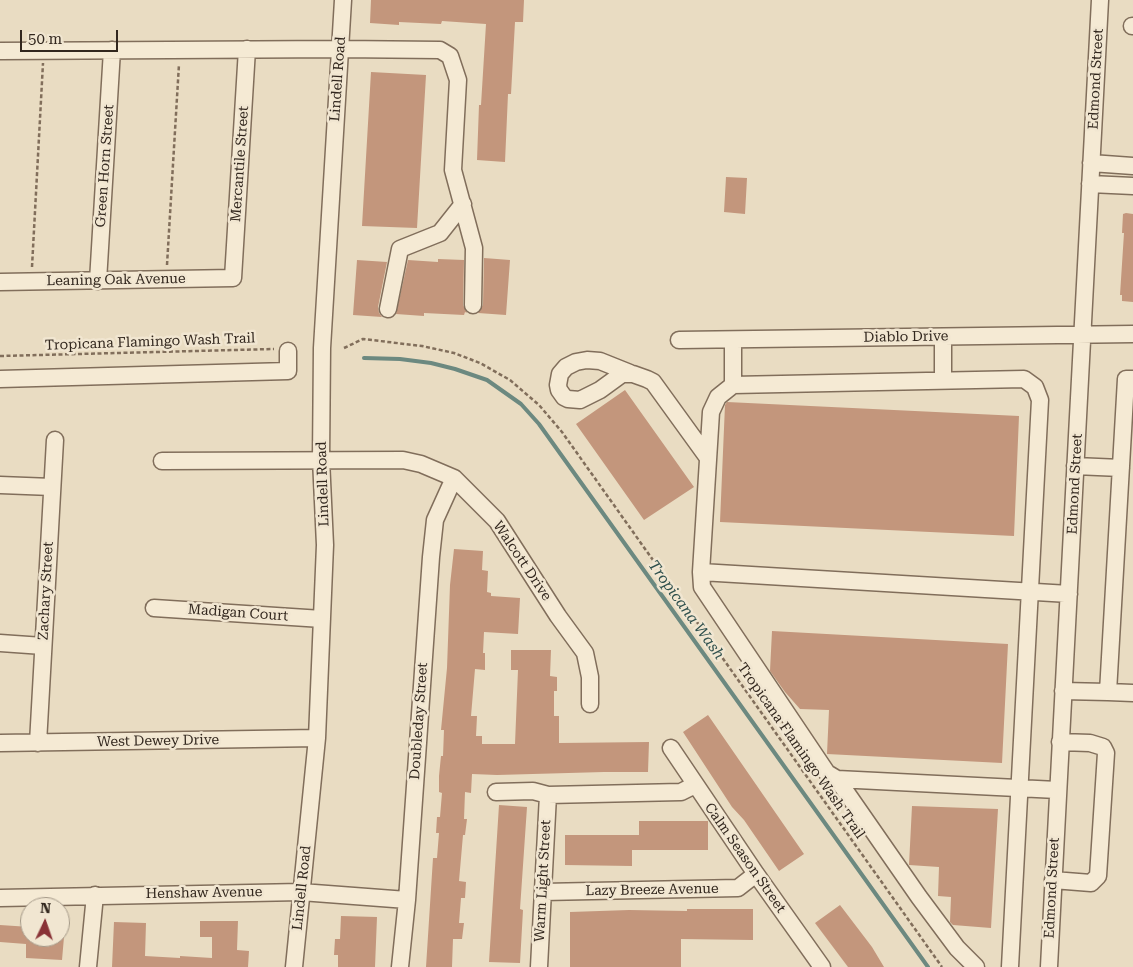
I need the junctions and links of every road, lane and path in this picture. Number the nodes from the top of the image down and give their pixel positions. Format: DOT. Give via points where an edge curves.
graph roads {
  1 [pos="343,0"];
  2 [pos="1100,0"];
  3 [pos="340,48"];
  4 [pos="247,49"];
  5 [pos="112,50"];
  6 [pos="180,50"];
  7 [pos="0,51"];
  8 [pos="44,51"];
  9 [pos="1091,163"];
  10 [pos="1133,166"];
  11 [pos="1090,184"];
  12 [pos="1133,186"];
  13 [pos="462,204"];
  14 [pos="232,278"];
  15 [pos="167,279"];
  16 [pos="32,281"];
  17 [pos="98,281"];
  18 [pos="0,282"];
  19 [pos="472,304"];
  20 [pos="388,309"];
  21 [pos="1133,334"];
  22 [pos="1083,335"];
  23 [pos="943,337"];
  24 [pos="679,340"];
  25 [pos="734,340"];
  26 [pos="344,348"];
  27 [pos="284,350"];
  28 [pos="0,356"];
  29 [pos="630,373"];
  30 [pos="1133,378"];
  31 [pos="0,379"];
  32 [pos="943,380"];
  33 [pos="733,385"];
  34 [pos="55,440"];
  35 [pos="708,458"];
  36 [pos="321,459"];
  37 [pos="162,461"];
  38 [pos="1075,466"];
  39 [pos="1121,468"];
  40 [pos="454,478"];
  41 [pos="0,485"];
  42 [pos="52,488"];
  43 [pos="701,572"];
  44 [pos="1031,591"];
  45 [pos="1069,594"];
  46 [pos="154,608"];
  47 [pos="322,619"];
  48 [pos="0,643"];
  49 [pos="43,646"];
  50 [pos="1062,691"];
  51 [pos="1108,692"];
  52 [pos="1133,693"];
  53 [pos="590,704"];
  54 [pos="316,738"];
  55 [pos="1060,742"];
  56 [pos="38,743"];
  57 [pos="0,744"];
  58 [pos="671,748"];
  59 [pos="837,779"];
  60 [pos="694,785"];
  61 [pos="1020,787"];
  62 [pos="1057,790"];
  63 [pos="496,792"];
  64 [pos="548,795"];
  65 [pos="756,874"];
  66 [pos="1053,880"];
  67 [pos="301,892"];
  68 [pos="543,892"];
  69 [pos="95,895"];
  70 [pos="0,898"];
  71 [pos="407,900"];
  72 [pos="88,967"];
  73 [pos="294,967"];
  74 [pos="400,967"];
  75 [pos="538,967"];
  76 [pos="822,967"];
  77 [pos="942,967"];
  78 [pos="976,967"];
  79 [pos="1010,967"];
  80 [pos="1049,967"];
  1 -- 3 [label="street, Lindell Road"];
  2 -- 9 [label="street, Edmond Street"];
  3 -- 4 [label="street"];
  3 -- 13 [label="street" via="440,50 450,56 458,80 454,170"];
  3 -- 36 [label="street, Lindell Road" via="322,339"];
  4 -- 6 [label="street"];
  4 -- 14 [label="street, Mercantile Street"];
  5 -- 6 [label="street"];
  5 -- 8 [label="street"];
  5 -- 17 [label="street, Green Horn Street"];
  6 -- 15 [label="path"];
  7 -- 8 [label="street"];
  8 -- 16 [label="path"];
  9 -- 10 [label="street"];
  9 -- 11 [label="street, Edmond Street"];
  11 -- 12 [label="street"];
  11 -- 22 [label="street, Edmond Street"];
  13 -- 19 [label="street" via="474,248"];
  13 -- 20 [label="street" via="440,233 400,249"];
  14 -- 15 [label="street, Leaning Oak Avenue"];
  15 -- 17 [label="street, Leaning Oak Avenue"];
  16 -- 17 [label="street, Leaning Oak Avenue"];
  16 -- 18 [label="street, Leaning Oak Avenue"];
  21 -- 22 [label="street, Diablo Drive"];
  22 -- 23 [label="street, Diablo Drive"];
  22 -- 38 [label="street, Edmond Street"];
  23 -- 25 [label="street, Diablo Drive"];
  23 -- 32 [label="street"];
  24 -- 25 [label="street, Diablo Drive"];
  25 -- 33 [label="street"];
  26 -- 77 [label="path, Tropicana Flamingo Wash Trail" via="363,339 454,353 510,380 533,398 562,432"];
  27 -- 28 [label="path, Tropicana Flamingo Wash Trail"];
  27 -- 31 [label="street" via="288,371"];
  29 -- 35 [label="street" via="653,382"];
  30 -- 39 [label="street" via="1126,379"];
  32 -- 33 [label="street"];
  32 -- 44 [label="street" via="1024,379 1035,387 1040,400"];
  33 -- 35 [label="street" via="718,397 711,412"];
  34 -- 42 [label="street, Zachary Street"];
  35 -- 43 [label="street"];
  36 -- 37 [label="street, Walcott Drive"];
  36 -- 40 [label="street, Walcott Drive" via="403,460"];
  36 -- 47 [label="street, Lindell Road" via="325,545"];
  38 -- 39 [label="street"];
  38 -- 45 [label="street, Edmond Street"];
  39 -- 51 [label="street"];
  40 -- 53 [label="street, Walcott Drive" via="497,521 584,652 590,677"];
  40 -- 71 [label="street, Doubleday Street" via="435,520 430,557"];
  41 -- 42 [label="street"];
  42 -- 49 [label="street, Zachary Street"];
  43 -- 44 [label="street"];
  43 -- 59 [label="street" via="702,587 707,595 827,773"];
  44 -- 45 [label="street"];
  44 -- 61 [label="street"];
  45 -- 50 [label="street, Edmond Street"];
  46 -- 47 [label="street, Madigan Court"];
  47 -- 54 [label="street, Lindell Road"];
  48 -- 49 [label="street"];
  49 -- 56 [label="street, Zachary Street"];
  50 -- 51 [label="street"];
  50 -- 55 [label="street, Edmond Street"];
  51 -- 52 [label="street"];
  54 -- 56 [label="street, West Dewey Drive"];
  54 -- 67 [label="street, Lindell Road"];
  55 -- 62 [label="street, Edmond Street"];
  55 -- 66 [label="street" via="1090,743 1103,747 1106,753 1098,876 1091,883"];
  56 -- 57 [label="street, West Dewey Drive"];
  58 -- 60 [label="street, Calm Season Street"];
  59 -- 61 [label="street"];
  59 -- 78 [label="street" via="918,897 957,948"];
  60 -- 64 [label="street" via="680,792"];
  60 -- 65 [label="street, Calm Season Street"];
  61 -- 62 [label="street"];
  61 -- 79 [label="street"];
  62 -- 66 [label="street, Edmond Street"];
  63 -- 64 [label="street" via="533,791"];
  64 -- 68 [label="street, Warm Light Street"];
  65 -- 68 [label="street, Lazy Breeze Avenue" via="738,888"];
  65 -- 76 [label="street, Calm Season Street"];
  66 -- 80 [label="street, Edmond Street"];
  67 -- 69 [label="street, Henshaw Avenue"];
  67 -- 71 [label="street, Henshaw Avenue"];
  67 -- 73 [label="street, Lindell Road"];
  68 -- 75 [label="street, Warm Light Street"];
  69 -- 70 [label="street, Henshaw Avenue"];
  69 -- 72 [label="street"];
  71 -- 74 [label="street, Doubleday Street"];
}
